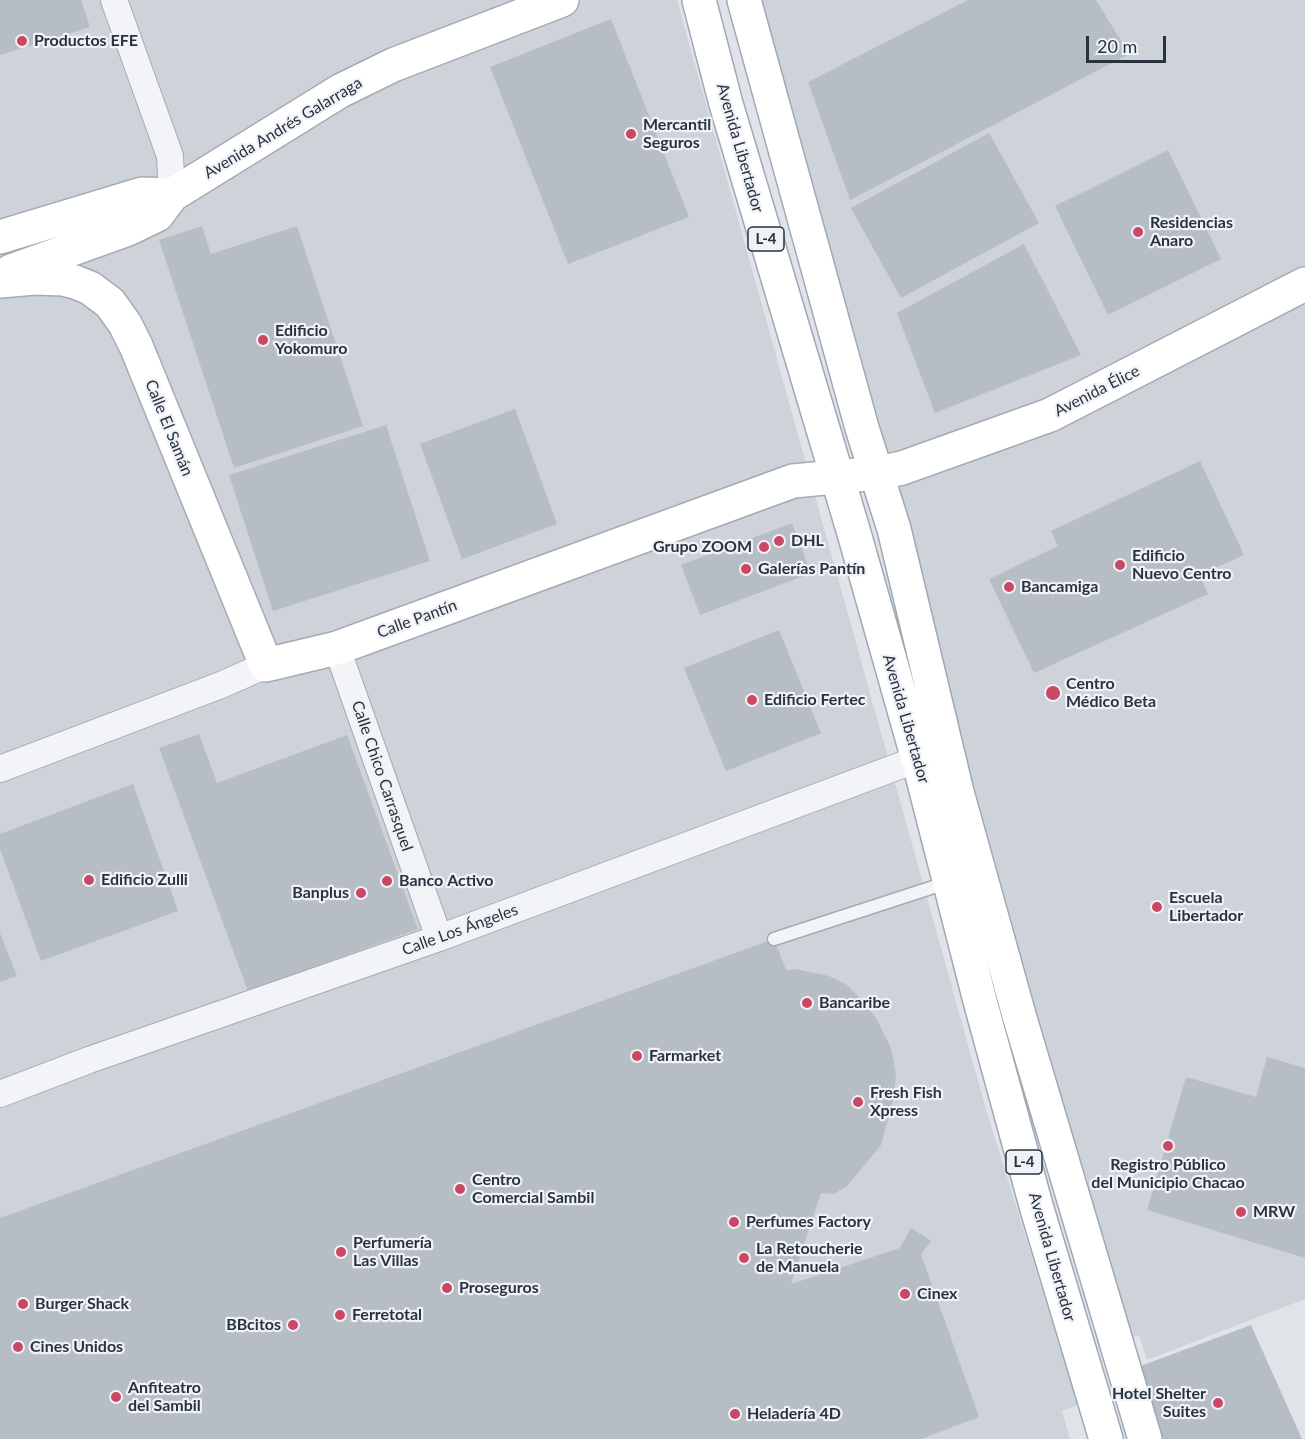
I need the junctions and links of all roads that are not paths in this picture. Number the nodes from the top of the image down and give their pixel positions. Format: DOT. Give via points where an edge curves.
graph roads {
  1 [pos="114,0"];
  2 [pos="562,0"];
  3 [pos="699,0"];
  4 [pos="744,0"];
  5 [pos="172,195"];
  6 [pos="0,237"];
  7 [pos="0,275"];
  8 [pos="0,281"];
  9 [pos="1305,284"];
  10 [pos="878,473"];
  11 [pos="837,478"];
  12 [pos="337,648"];
  13 [pos="266,665"];
  14 [pos="918,759"];
  15 [pos="0,769"];
  16 [pos="950,882"];
  17 [pos="439,938"];
  18 [pos="774,939"];
  19 [pos="0,1094"];
  20 [pos="1106,1439"];
  21 [pos="1145,1439"];
  1 -- 5 [label="street" via="170,156"];
  2 -- 5 [label="main road, Avenida Andrés Galarraga" via="393,65 340,91"];
  3 -- 11 [label="main road, Avenida Libertador / L-4"];
  4 -- 10 [label="main road, Avenida Libertador / L-4" via="846,372"];
  5 -- 6 [label="main road" via="142,194"];
  5 -- 7 [label="main road, Avenida Andrés Galarraga" via="157,215 128,229"];
  8 -- 13 [label="main road, Calle El Samán" via="35,278 75,282 110,303 125,324"];
  9 -- 10 [label="main road, Avenida Élice" via="1050,415"];
  10 -- 11 [label="main road, Avenida Élice"];
  10 -- 21 [label="main road, Avenida Libertador / L-4" via="957,792"];
  11 -- 12 [label="main road, Calle Pantín" via="794,481"];
  11 -- 14 [label="main road, Avenida Libertador / L-4"];
  12 -- 13 [label="main road, Calle Pantín"];
  12 -- 17 [label="street, Calle Chico Carrasquel"];
  13 -- 15 [label="street, Calle Pantín"];
  14 -- 16 [label="main road, Avenida Libertador / L-4"];
  14 -- 17 [label="street, Calle Los Ángeles"];
  16 -- 18 [label="lane"];
  16 -- 20 [label="main road, Avenida Libertador / L-4" via="1037,1209"];
  17 -- 19 [label="street, Calle Los Ángeles"];
}
